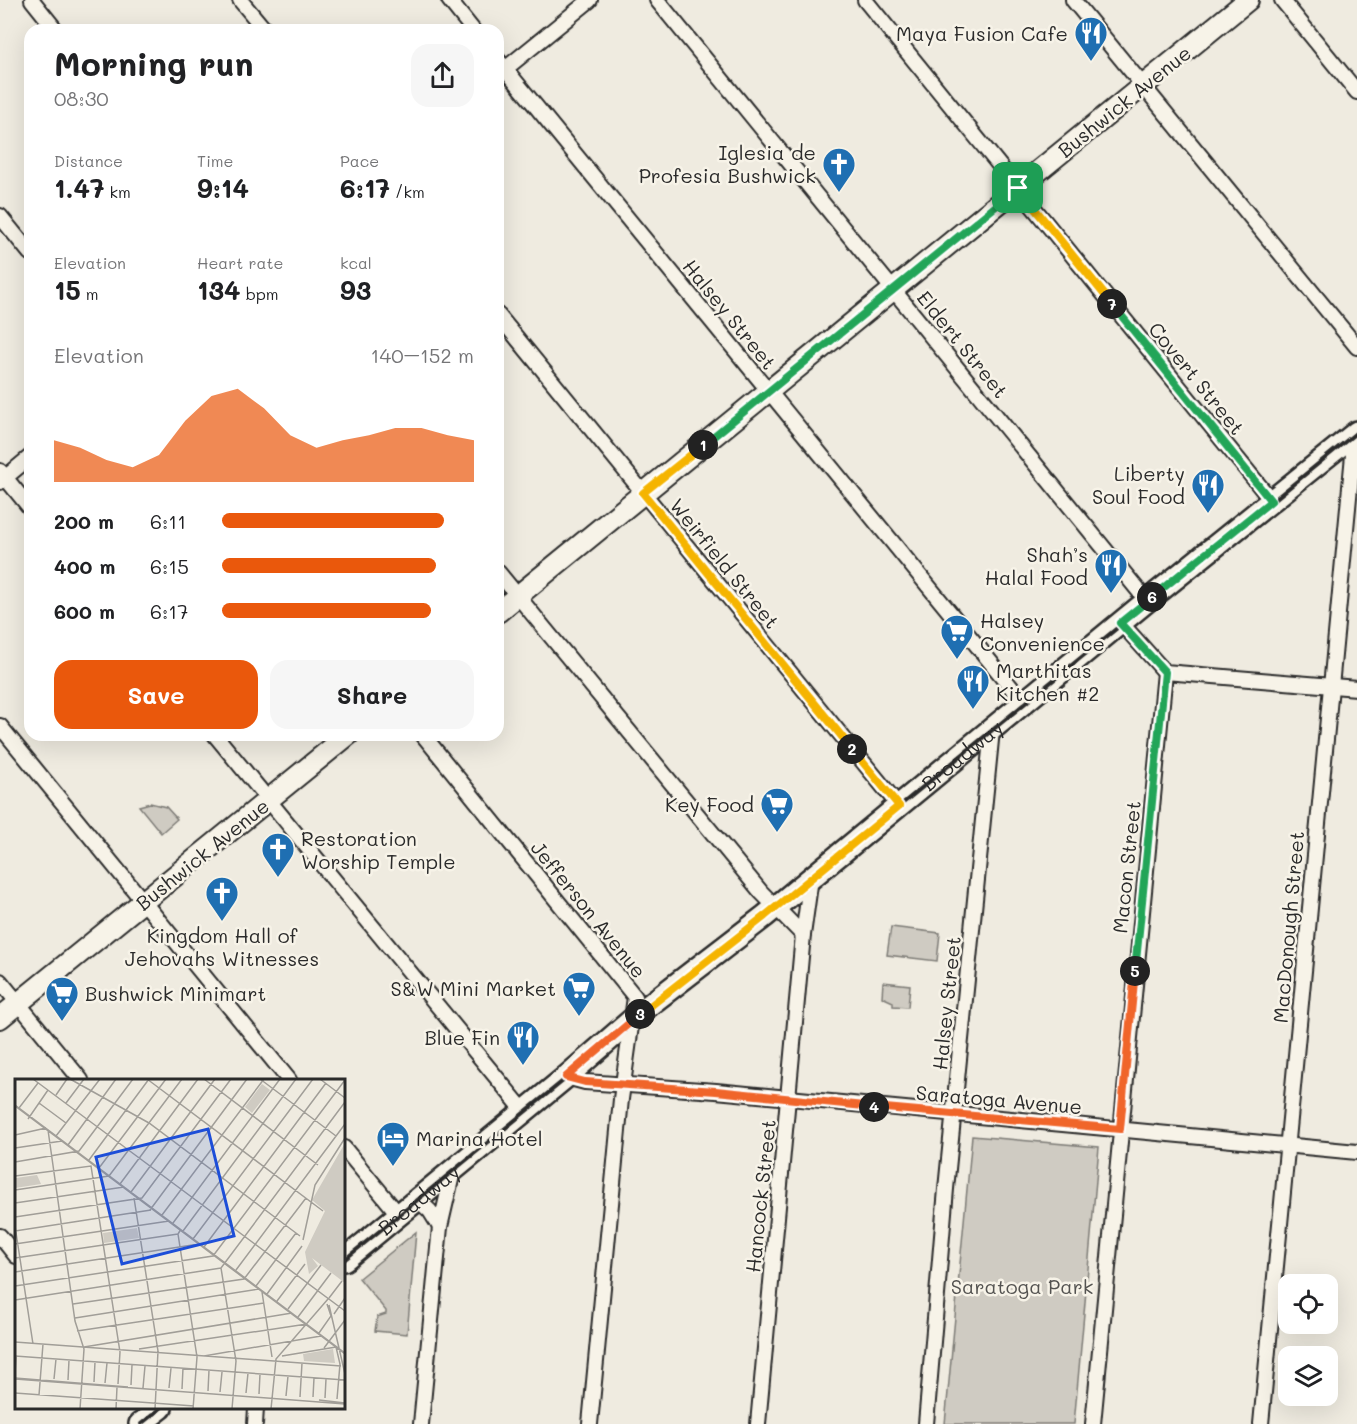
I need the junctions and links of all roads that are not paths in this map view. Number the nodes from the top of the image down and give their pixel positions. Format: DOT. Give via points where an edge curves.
graph roads {
  1 [pos="32,0"];
  2 [pos="240,0"];
  3 [pos="448,0"];
  4 [pos="590,0"];
  5 [pos="657,0"];
  6 [pos="865,0"];
  7 [pos="1073,0"];
  8 [pos="1248,0"];
  9 [pos="1282,0"];
  10 [pos="51,24"];
  11 [pos="260,24"];
  12 [pos="468,24"];
  13 [pos="504,65"];
  14 [pos="504,73"];
  15 [pos="1143,86"];
  16 [pos="1357,93"];
  17 [pos="1018,188"];
  18 [pos="0,216"];
  19 [pos="24,246"];
  20 [pos="893,290"];
  21 [pos="504,322"];
  22 [pos="1357,347"];
  23 [pos="768,392"];
  24 [pos="1356,433"];
  25 [pos="24,461"];
  26 [pos="2,477"];
  27 [pos="643,493"];
  28 [pos="24,501"];
  29 [pos="1271,501"];
  30 [pos="504,579"];
  31 [pos="518,596"];
  32 [pos="1147,601"];
  33 [pos="504,607"];
  34 [pos="1120,623"];
  35 [pos="1165,672"];
  36 [pos="1331,685"];
  37 [pos="1357,688"];
  38 [pos="1024,703"];
  39 [pos="0,726"];
  40 [pos="992,730"];
  41 [pos="220,741"];
  42 [pos="341,741"];
  43 [pos="428,741"];
  44 [pos="268,800"];
  45 [pos="899,806"];
  46 [pos="811,878"];
  47 [pos="143,902"];
  48 [pos="776,907"];
  49 [pos="803,935"];
  50 [pos="0,981"];
  51 [pos="18,1004"];
  52 [pos="0,1018"];
  53 [pos="633,1019"];
  54 [pos="566,1077"];
  55 [pos="80,1079"];
  56 [pos="288,1079"];
  57 [pos="623,1085"];
  58 [pos="789,1098"];
  59 [pos="524,1111"];
  60 [pos="954,1115"];
  61 [pos="1120,1129"];
  62 [pos="1287,1145"];
  63 [pos="345,1149"];
  64 [pos="1357,1152"];
  65 [pos="453,1171"];
  66 [pos="417,1199"];
  67 [pos="399,1215"];
  68 [pos="440,1227"];
  69 [pos="0,1236"];
  70 [pos="15,1255"];
  71 [pos="345,1259"];
  72 [pos="256,1409"];
  73 [pos="255,1424"];
  74 [pos="422,1424"];
  75 [pos="590,1424"];
  76 [pos="758,1424"];
  77 [pos="926,1424"];
  78 [pos="1093,1424"];
  79 [pos="1261,1424"];
  1 -- 10 [label="street"];
  2 -- 11 [label="street"];
  3 -- 12 [label="street"];
  4 -- 13 [label="street"];
  5 -- 20 [label="street, Eldert Street"];
  6 -- 17 [label="street, Covert Street"];
  7 -- 15 [label="street"];
  8 -- 15 [label="main road, Bushwick Avenue"];
  9 -- 16 [label="street"];
  14 -- 23 [label="street, Halsey Street"];
  15 -- 17 [label="main road, Bushwick Avenue"];
  15 -- 22 [label="street"];
  17 -- 20 [label="main road, Bushwick Avenue"];
  17 -- 29 [label="street, Covert Street"];
  18 -- 19 [label="street"];
  20 -- 23 [label="main road, Bushwick Avenue"];
  20 -- 32 [label="street, Eldert Street"];
  21 -- 27 [label="street, Weirfield Street"];
  23 -- 27 [label="main road, Bushwick Avenue"];
  23 -- 38 [label="street, Halsey Street"];
  24 -- 29 [label="main road, Broadway"];
  24 -- 36 [label="street, MacDonough Street"];
  25 -- 26 [label="street"];
  26 -- 28 [label="street"];
  27 -- 31 [label="main road, Bushwick Avenue"];
  27 -- 45 [label="street, Weirfield Street"];
  29 -- 32 [label="main road, Broadway"];
  30 -- 31 [label="street"];
  31 -- 33 [label="main road, Bushwick Avenue"];
  31 -- 48 [label="street"];
  32 -- 34 [label="main road, Broadway"];
  34 -- 35 [label="street"];
  34 -- 38 [label="main road, Broadway"];
  35 -- 36 [label="street"];
  35 -- 61 [label="street, Macon Street"];
  36 -- 37 [label="street"];
  36 -- 62 [label="street, MacDonough Street"];
  38 -- 40 [label="main road, Broadway"];
  39 -- 47 [label="street"];
  40 -- 45 [label="main road, Broadway"];
  40 -- 60 [label="street, Halsey Street"];
  41 -- 44 [label="street"];
  42 -- 44 [label="main road, Bushwick Avenue"];
  43 -- 53 [label="street, Jefferson Avenue" via="635,997"];
  44 -- 47 [label="main road, Bushwick Avenue"];
  44 -- 59 [label="street"];
  45 -- 46 [label="main road, Broadway"];
  46 -- 48 [label="main road, Broadway"];
  46 -- 49 [label="street, Hancock Street"];
  47 -- 51 [label="main road, Bushwick Avenue"];
  47 -- 56 [label="street"];
  48 -- 49 [label="street"];
  48 -- 53 [label="main road, Broadway"];
  49 -- 58 [label="street, Hancock Street"];
  50 -- 51 [label="street"];
  51 -- 52 [label="main road, Bushwick Avenue"];
  51 -- 55 [label="street"];
  53 -- 54 [label="main road, Broadway"];
  53 -- 57 [label="street, Jefferson Avenue"];
  54 -- 57 [label="street, Saratoga Avenue"];
  54 -- 59 [label="main road, Broadway"];
  57 -- 58 [label="street, Saratoga Avenue"];
  57 -- 75 [label="street, Jefferson Avenue"];
  58 -- 60 [label="street, Saratoga Avenue"];
  58 -- 76 [label="street, Hancock Street"];
  59 -- 65 [label="main road, Broadway"];
  60 -- 61 [label="street, Saratoga Avenue"];
  60 -- 77 [label="street, Halsey Street"];
  61 -- 62 [label="street, Saratoga Avenue"];
  61 -- 78 [label="street, Macon Street"];
  62 -- 64 [label="street, Saratoga Avenue"];
  62 -- 79 [label="street, MacDonough Street"];
  63 -- 67 [label="street"];
  65 -- 66 [label="main road, Broadway"];
  65 -- 68 [label="street"];
  66 -- 67 [label="main road, Broadway"];
  66 -- 68 [label="street"];
  67 -- 71 [label="main road, Broadway"];
  68 -- 74 [label="street"];
  69 -- 70 [label="street"];
  72 -- 73 [label="street"];
}
